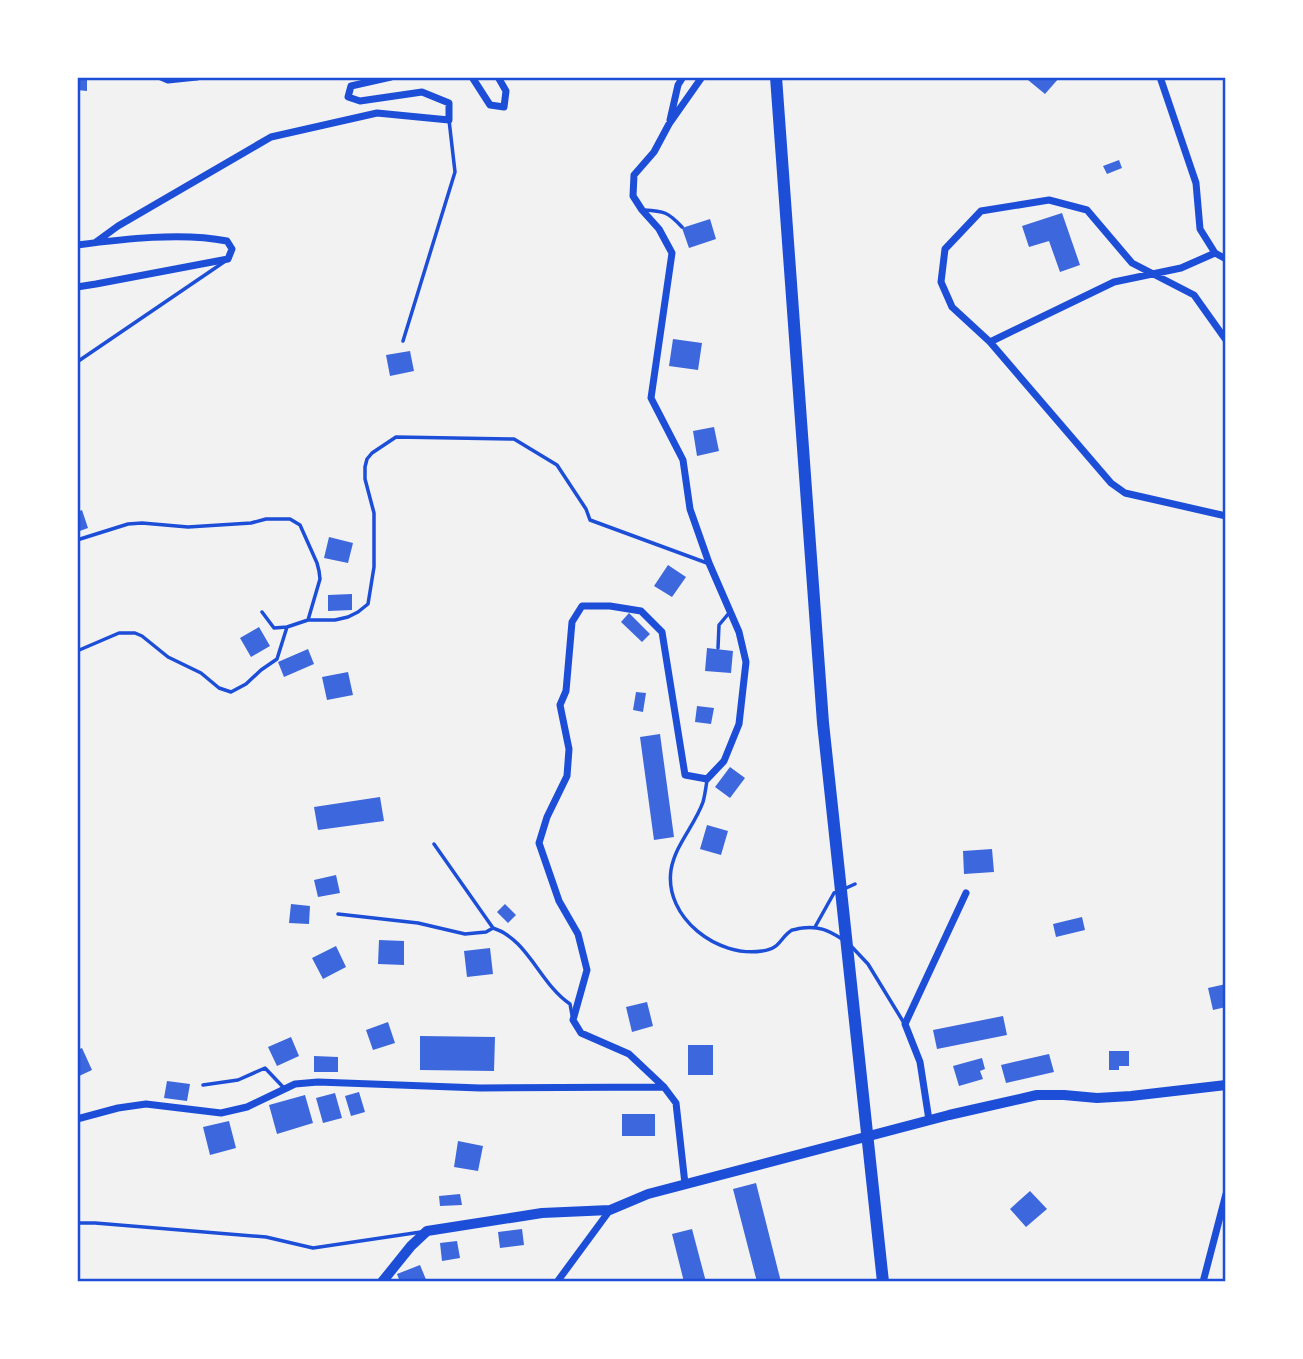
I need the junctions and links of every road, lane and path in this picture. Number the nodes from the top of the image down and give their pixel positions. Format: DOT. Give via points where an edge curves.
graph roads {
  1 [pos="161,77"];
  2 [pos="197,77"];
  3 [pos="391,77"];
  4 [pos="472,77"];
  5 [pos="498,77"];
  6 [pos="683,77"];
  7 [pos="702,77"];
  8 [pos="776,77"];
  9 [pos="1160,77"];
  10 [pos="449,120"];
  11 [pos="669,124"];
  12 [pos="642,210"];
  13 [pos="681,227"];
  14 [pos="96,242"];
  15 [pos="77,244"];
  16 [pos="1215,253"];
  17 [pos="228,258"];
  18 [pos="1226,259"];
  19 [pos="1153,274"];
  20 [pos="77,286"];
  21 [pos="1226,340"];
  22 [pos="403,341"];
  23 [pos="990,342"];
  24 [pos="77,362"];
  25 [pos="1226,516"];
  26 [pos="77,540"];
  27 [pos="709,563"];
  28 [pos="262,612"];
  29 [pos="730,612"];
  30 [pos="308,620"];
  31 [pos="287,627"];
  32 [pos="718,648"];
  33 [pos="77,650"];
  34 [pos="707,779"];
  35 [pos="434,844"];
  36 [pos="855,884"];
  37 [pos="966,893"];
  38 [pos="338,914"];
  39 [pos="815,927"];
  40 [pos="493,928"];
  41 [pos="573,1020"];
  42 [pos="905,1024"];
  43 [pos="204,1085"];
  44 [pos="1226,1085"];
  45 [pos="284,1087"];
  46 [pos="664,1087"];
  47 [pos="77,1119"];
  48 [pos="929,1120"];
  49 [pos="685,1184"];
  50 [pos="1226,1194"];
  51 [pos="610,1210"];
  52 [pos="77,1223"];
  53 [pos="427,1231"];
  54 [pos="382,1282"];
  55 [pos="557,1282"];
  56 [pos="883,1282"];
  57 [pos="1203,1282"];
  1 -- 2 [label="street"];
  3 -- 10 [label="street" via="351,86 348,97 360,101 422,92 449,103"];
  4 -- 5 [label="street" via="490,106 504,107 506,91"];
  6 -- 11 [label="street"];
  7 -- 11 [label="street"];
  8 -- 56 [label="highway" via="823,723"];
  9 -- 16 [label="street" via="1196,183 1200,229"];
  10 -- 14 [label="street" via="377,113 271,137"];
  10 -- 22 [label="lane" via="455,172"];
  11 -- 12 [label="street" via="634,175 633,196"];
  12 -- 13 [label="lane" via="664,211"];
  12 -- 27 [label="street" via="672,253 651,398 683,460 690,509"];
  14 -- 15 [label="street"];
  14 -- 17 [label="street" via="205,236 227,241 232,249"];
  16 -- 18 [label="street"];
  16 -- 19 [label="street"];
  17 -- 20 [label="street"];
  17 -- 24 [label="lane"];
  19 -- 21 [label="street" via="1194,295"];
  19 -- 23 [label="street" via="1114,282"];
  19 -- 23 [label="street" via="1132,263 1087,210 1049,200 981,211 945,249 941,282 952,307"];
  23 -- 25 [label="street" via="1125,494"];
  26 -- 30 [label="lane" via="128,524 188,527 290,519 300,525 319,571"];
  27 -- 29 [label="street"];
  27 -- 30 [label="lane" via="590,520 557,465 514,439 396,437 372,453 365,467 374,513 374,567 368,604 348,617"];
  28 -- 31 [label="lane" via="274,628"];
  29 -- 32 [label="lane" via="719,625"];
  29 -- 34 [label="street" via="746,662 738,724 724,761"];
  30 -- 31 [label="lane"];
  31 -- 33 [label="lane" via="277,659 231,692 135,633 119,634"];
  34 -- 39 [label="lane" via="703,801 671,872 673,893 688,922 702,936 744,952 775,948 792,930"];
  34 -- 41 [label="street" via="685,775 662,632 641,611 582,606 572,622 566,691 560,705 569,749 567,776 539,843 559,901 578,934 587,970"];
  35 -- 40 [label="lane"];
  36 -- 39 [label="lane" via="834,893"];
  37 -- 42 [label="street"];
  38 -- 40 [label="lane" via="418,923 464,934"];
  39 -- 42 [label="lane" via="845,941 868,964"];
  40 -- 41 [label="lane" via="503,931 570,1004"];
  41 -- 46 [label="street" via="581,1033 629,1054"];
  42 -- 48 [label="street" via="920,1062"];
  43 -- 45 [label="lane" via="239,1080 265,1068"];
  44 -- 48 [label="street" via="1097,1098 1037,1095"];
  45 -- 46 [label="street" via="318,1082 480,1088"];
  45 -- 47 [label="street" via="247,1108 221,1113 146,1104"];
  46 -- 49 [label="street" via="676,1103"];
  48 -- 49 [label="street"];
  49 -- 51 [label="street"];
  50 -- 57 [label="street"];
  51 -- 53 [label="street" via="542,1213"];
  51 -- 55 [label="street"];
  52 -- 53 [label="lane" via="266,1237 313,1248"];
  53 -- 54 [label="street"];
}
